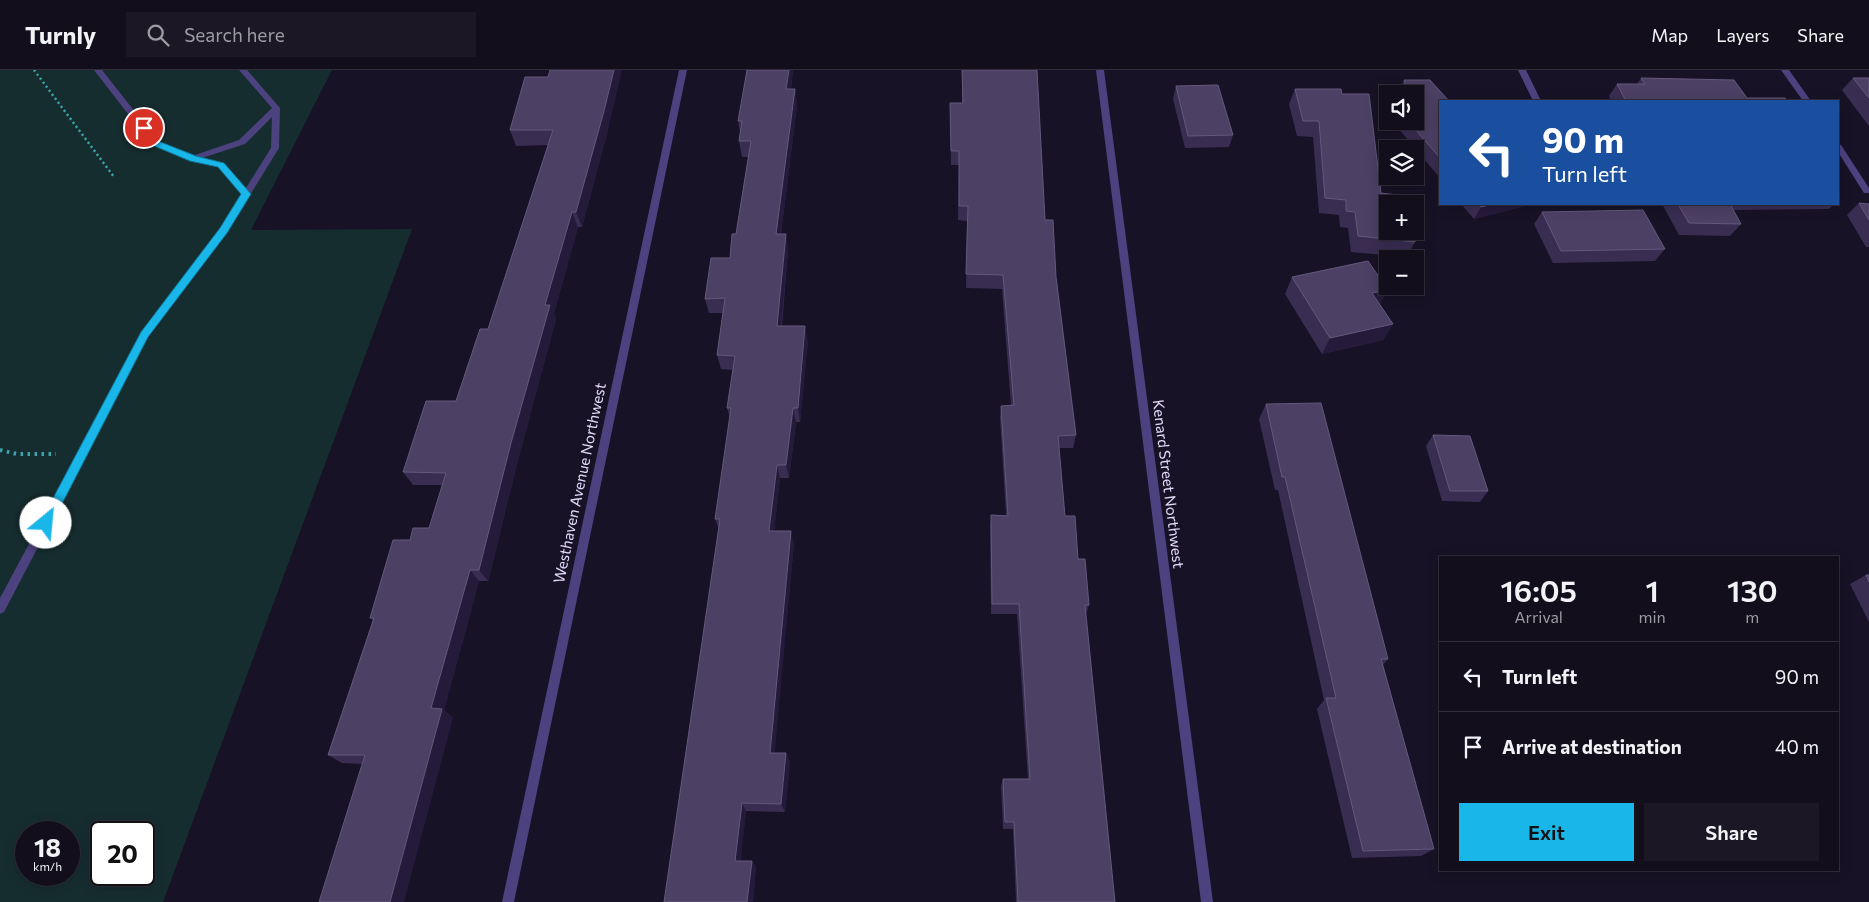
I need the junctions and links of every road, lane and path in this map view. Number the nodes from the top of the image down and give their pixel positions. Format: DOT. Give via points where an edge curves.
graph roads {
  1 [pos="34,70"];
  2 [pos="98,70"];
  3 [pos="243,70"];
  4 [pos="683,70"];
  5 [pos="1100,70"];
  6 [pos="1522,70"];
  7 [pos="1785,70"];
  8 [pos="1537,100"];
  9 [pos="1805,100"];
  10 [pos="276,108"];
  11 [pos="1839,149"];
  12 [pos="193,158"];
  13 [pos="114,177"];
  14 [pos="1867,191"];
  15 [pos="246,194"];
  16 [pos="0,450"];
  17 [pos="82,454"];
  18 [pos="0,609"];
  19 [pos="508,902"];
  20 [pos="1208,902"];
  1 -- 13 [label="path"];
  2 -- 12 [label="street" via="155,143"];
  3 -- 10 [label="street"];
  4 -- 19 [label="street, Westhaven Avenue Northwest"];
  5 -- 20 [label="street, Kenard Street Northwest"];
  6 -- 8 [label="street"];
  7 -- 9 [label="street"];
  10 -- 12 [label="street" via="242,142"];
  10 -- 15 [label="street" via="275,148"];
  11 -- 14 [label="street"];
  12 -- 15 [label="street" via="221,165"];
  15 -- 17 [label="street" via="224,230 145,335"];
  16 -- 17 [label="path" via="17,454"];
  17 -- 18 [label="street"];
}
